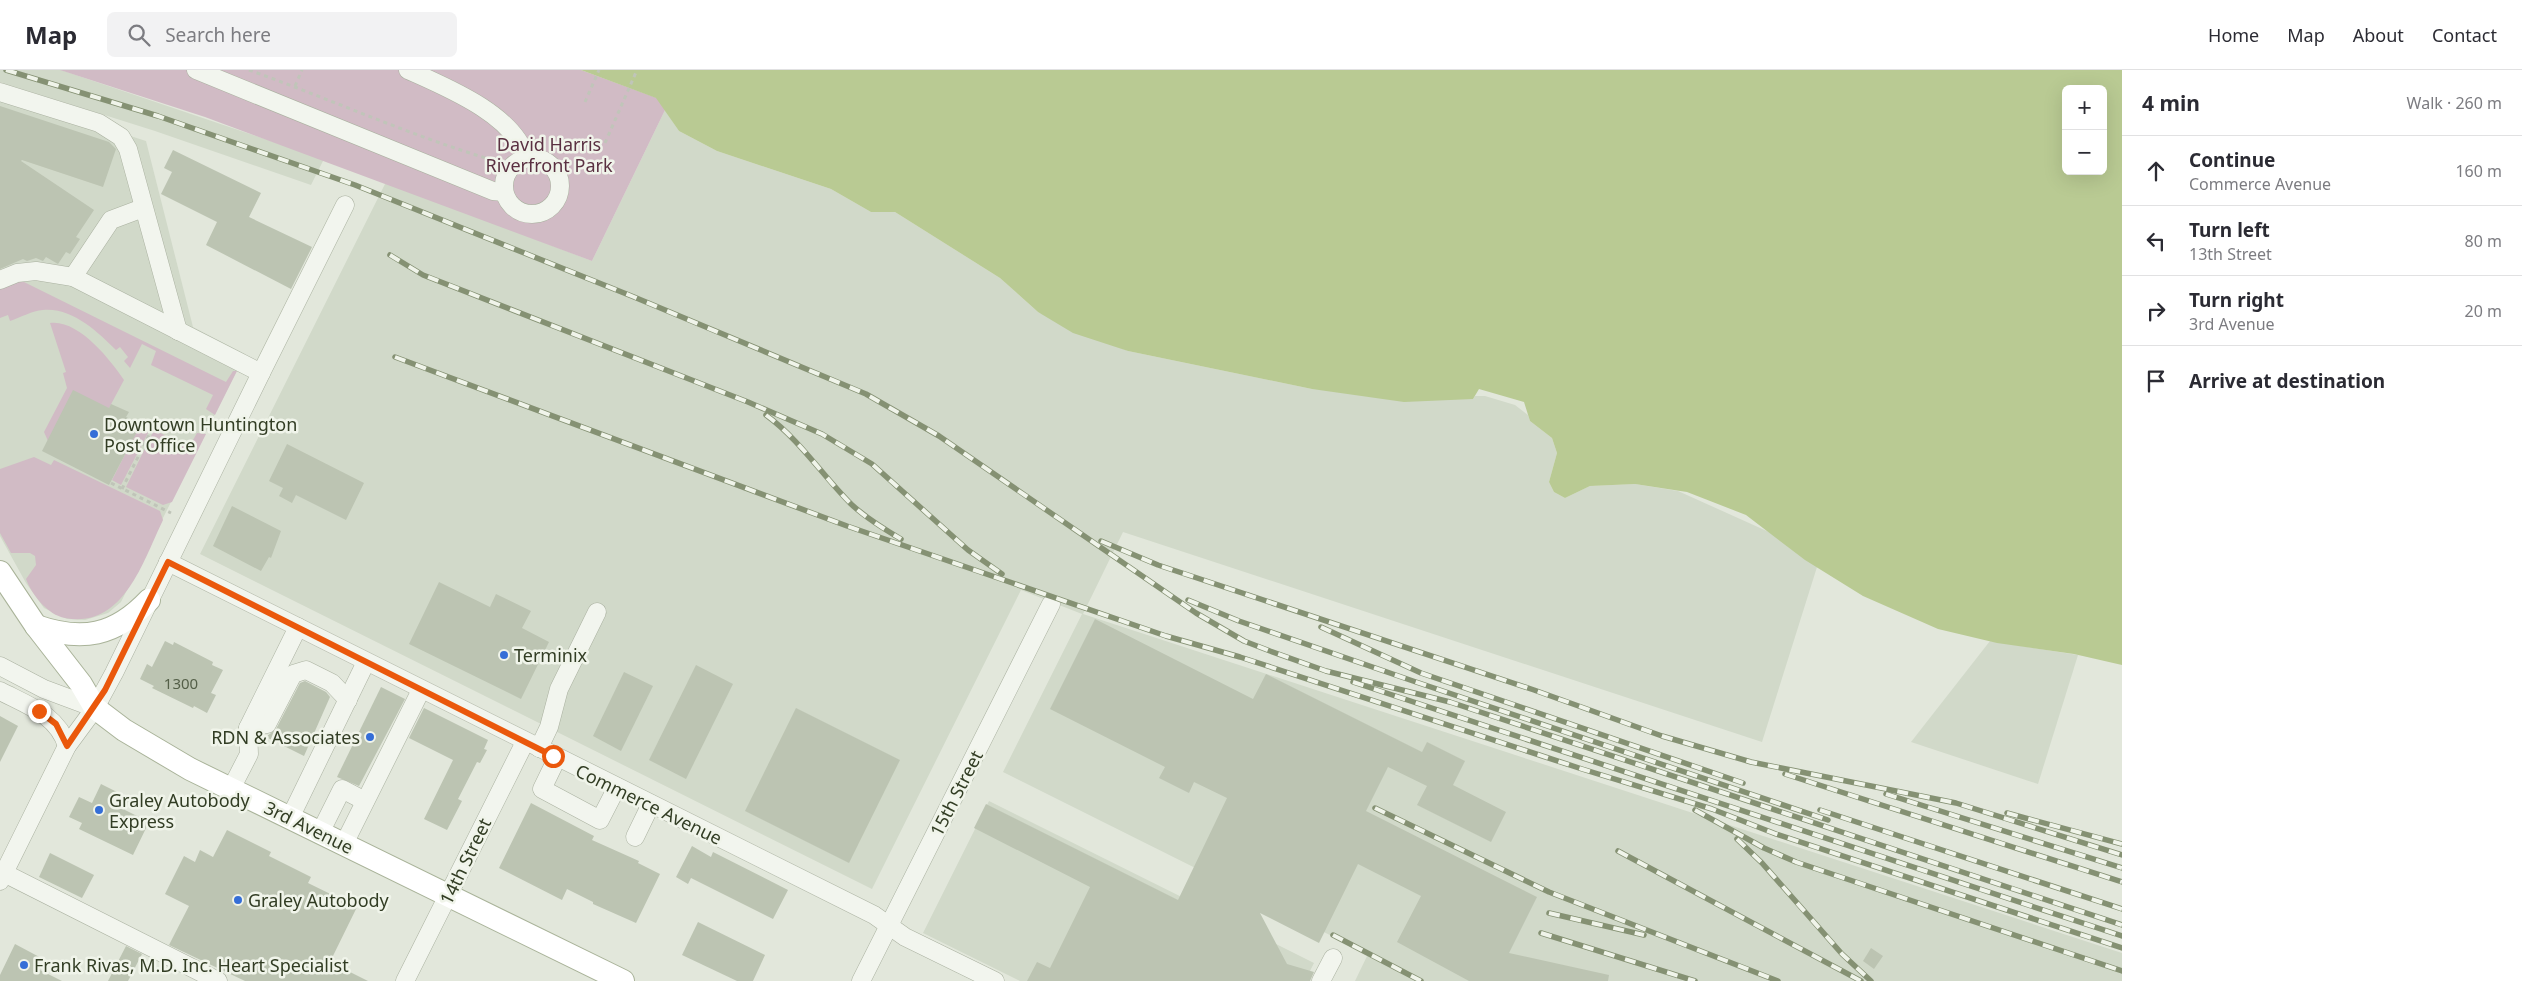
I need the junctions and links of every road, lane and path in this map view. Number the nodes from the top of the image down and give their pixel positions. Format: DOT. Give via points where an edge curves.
graph roads {
  1 [pos="196,70"];
  2 [pos="249,70"];
  3 [pos="302,70"];
  4 [pos="408,70"];
  5 [pos="599,70"];
  6 [pos="637,70"];
  7 [pos="295,86"];
  8 [pos="0,92"];
  9 [pos="585,102"];
  10 [pos="605,143"];
  11 [pos="526,158"];
  12 [pos="509,170"];
  13 [pos="504,192"];
  14 [pos="346,205"];
  15 [pos="143,208"];
  16 [pos="74,277"];
  17 [pos="0,280"];
  18 [pos="178,331"];
  19 [pos="262,373"];
  20 [pos="153,427"];
  21 [pos="111,483"];
  22 [pos="122,489"];
  23 [pos="170,513"];
  24 [pos="168,562"];
  25 [pos="0,572"];
  26 [pos="149,600"];
  27 [pos="1051,604"];
  28 [pos="597,612"];
  29 [pos="36,626"];
  30 [pos="298,627"];
  31 [pos="366,662"];
  32 [pos="0,666"];
  33 [pos="421,690"];
  34 [pos="0,691"];
  35 [pos="348,700"];
  36 [pos="95,708"];
  37 [pos="248,728"];
  38 [pos="532,745"];
  39 [pos="67,746"];
  40 [pos="558,758"];
  41 [pos="617,787"];
  42 [pos="231,789"];
  43 [pos="365,801"];
  44 [pos="651,804"];
  45 [pos="290,818"];
  46 [pos="320,833"];
  47 [pos="634,837"];
  48 [pos="344,844"];
  49 [pos="1,875"];
  50 [pos="449,894"];
  51 [pos="888,925"];
  52 [pos="1333,958"];
  53 [pos="613,979"];
  54 [pos="218,981"];
  55 [pos="406,981"];
  56 [pos="861,981"];
  57 [pos="995,981"];
  58 [pos="1321,981"];
  1 -- 13 [label="street" via="492,191"];
  2 -- 7 [label="path"];
  3 -- 7 [label="path"];
  4 -- 11 [label="street" via="460,94 496,119 518,139"];
  5 -- 9 [label="path"];
  6 -- 10 [label="path"];
  7 -- 12 [label="path" via="394,128 499,162"];
  8 -- 15 [label="street" via="99,123 121,137 128,149"];
  11 -- 12 [label="street"];
  11 -- 13 [label="street" via="546,161 554,168 561,187 558,197 549,208 535,214 515,208"];
  12 -- 13 [label="street"];
  14 -- 19 [label="street"];
  15 -- 16 [label="street" via="111,220"];
  15 -- 18 [label="street"];
  16 -- 17 [label="street" via="36,271 17,273"];
  16 -- 18 [label="street"];
  18 -- 19 [label="street"];
  19 -- 24 [label="street"];
  20 -- 22 [label="path"];
  21 -- 22 [label="path"];
  22 -- 23 [label="path"];
  24 -- 26 [label="street"];
  24 -- 30 [label="street, Commerce Avenue"];
  25 -- 29 [label="main road"];
  26 -- 29 [label="main road" via="125,622 102,632 68,634"];
  26 -- 36 [label="street"];
  27 -- 51 [label="street, 15th Street"];
  28 -- 38 [label="street, 14th Street" via="559,689 549,727"];
  29 -- 36 [label="main road" via="81,684"];
  30 -- 31 [label="street, Commerce Avenue"];
  30 -- 37 [label="street"];
  31 -- 33 [label="street, Commerce Avenue"];
  31 -- 35 [label="street"];
  32 -- 36 [label="street, 3rd Avenue" via="44,689"];
  33 -- 38 [label="street, Commerce Avenue"];
  33 -- 43 [label="street"];
  34 -- 39 [label="street" via="48,717 61,731"];
  35 -- 37 [label="street" via="332,683 306,670 292,674 267,724"];
  35 -- 45 [label="street"];
  36 -- 39 [label="street"];
  36 -- 42 [label="main road, 3rd Avenue" via="155,750"];
  37 -- 42 [label="street" via="249,754"];
  38 -- 40 [label="street, Commerce Avenue"];
  38 -- 50 [label="street, 14th Street"];
  39 -- 49 [label="street"];
  40 -- 41 [label="street, Commerce Avenue"];
  40 -- 41 [label="street" via="542,790 600,820"];
  41 -- 44 [label="street, Commerce Avenue"];
  42 -- 45 [label="main road, 3rd Avenue"];
  43 -- 46 [label="street" via="342,789"];
  43 -- 48 [label="street"];
  44 -- 47 [label="street"];
  44 -- 51 [label="street, Commerce Avenue" via="874,915"];
  45 -- 46 [label="main road, 3rd Avenue"];
  46 -- 48 [label="main road, 3rd Avenue"];
  48 -- 50 [label="main road, 3rd Avenue"];
  49 -- 54 [label="street"];
  50 -- 53 [label="main road, 3rd Avenue"];
  50 -- 55 [label="street, 14th Street"];
  51 -- 56 [label="street, 15th Street"];
  51 -- 57 [label="street, Commerce Avenue"];
  52 -- 58 [label="street"];
}
